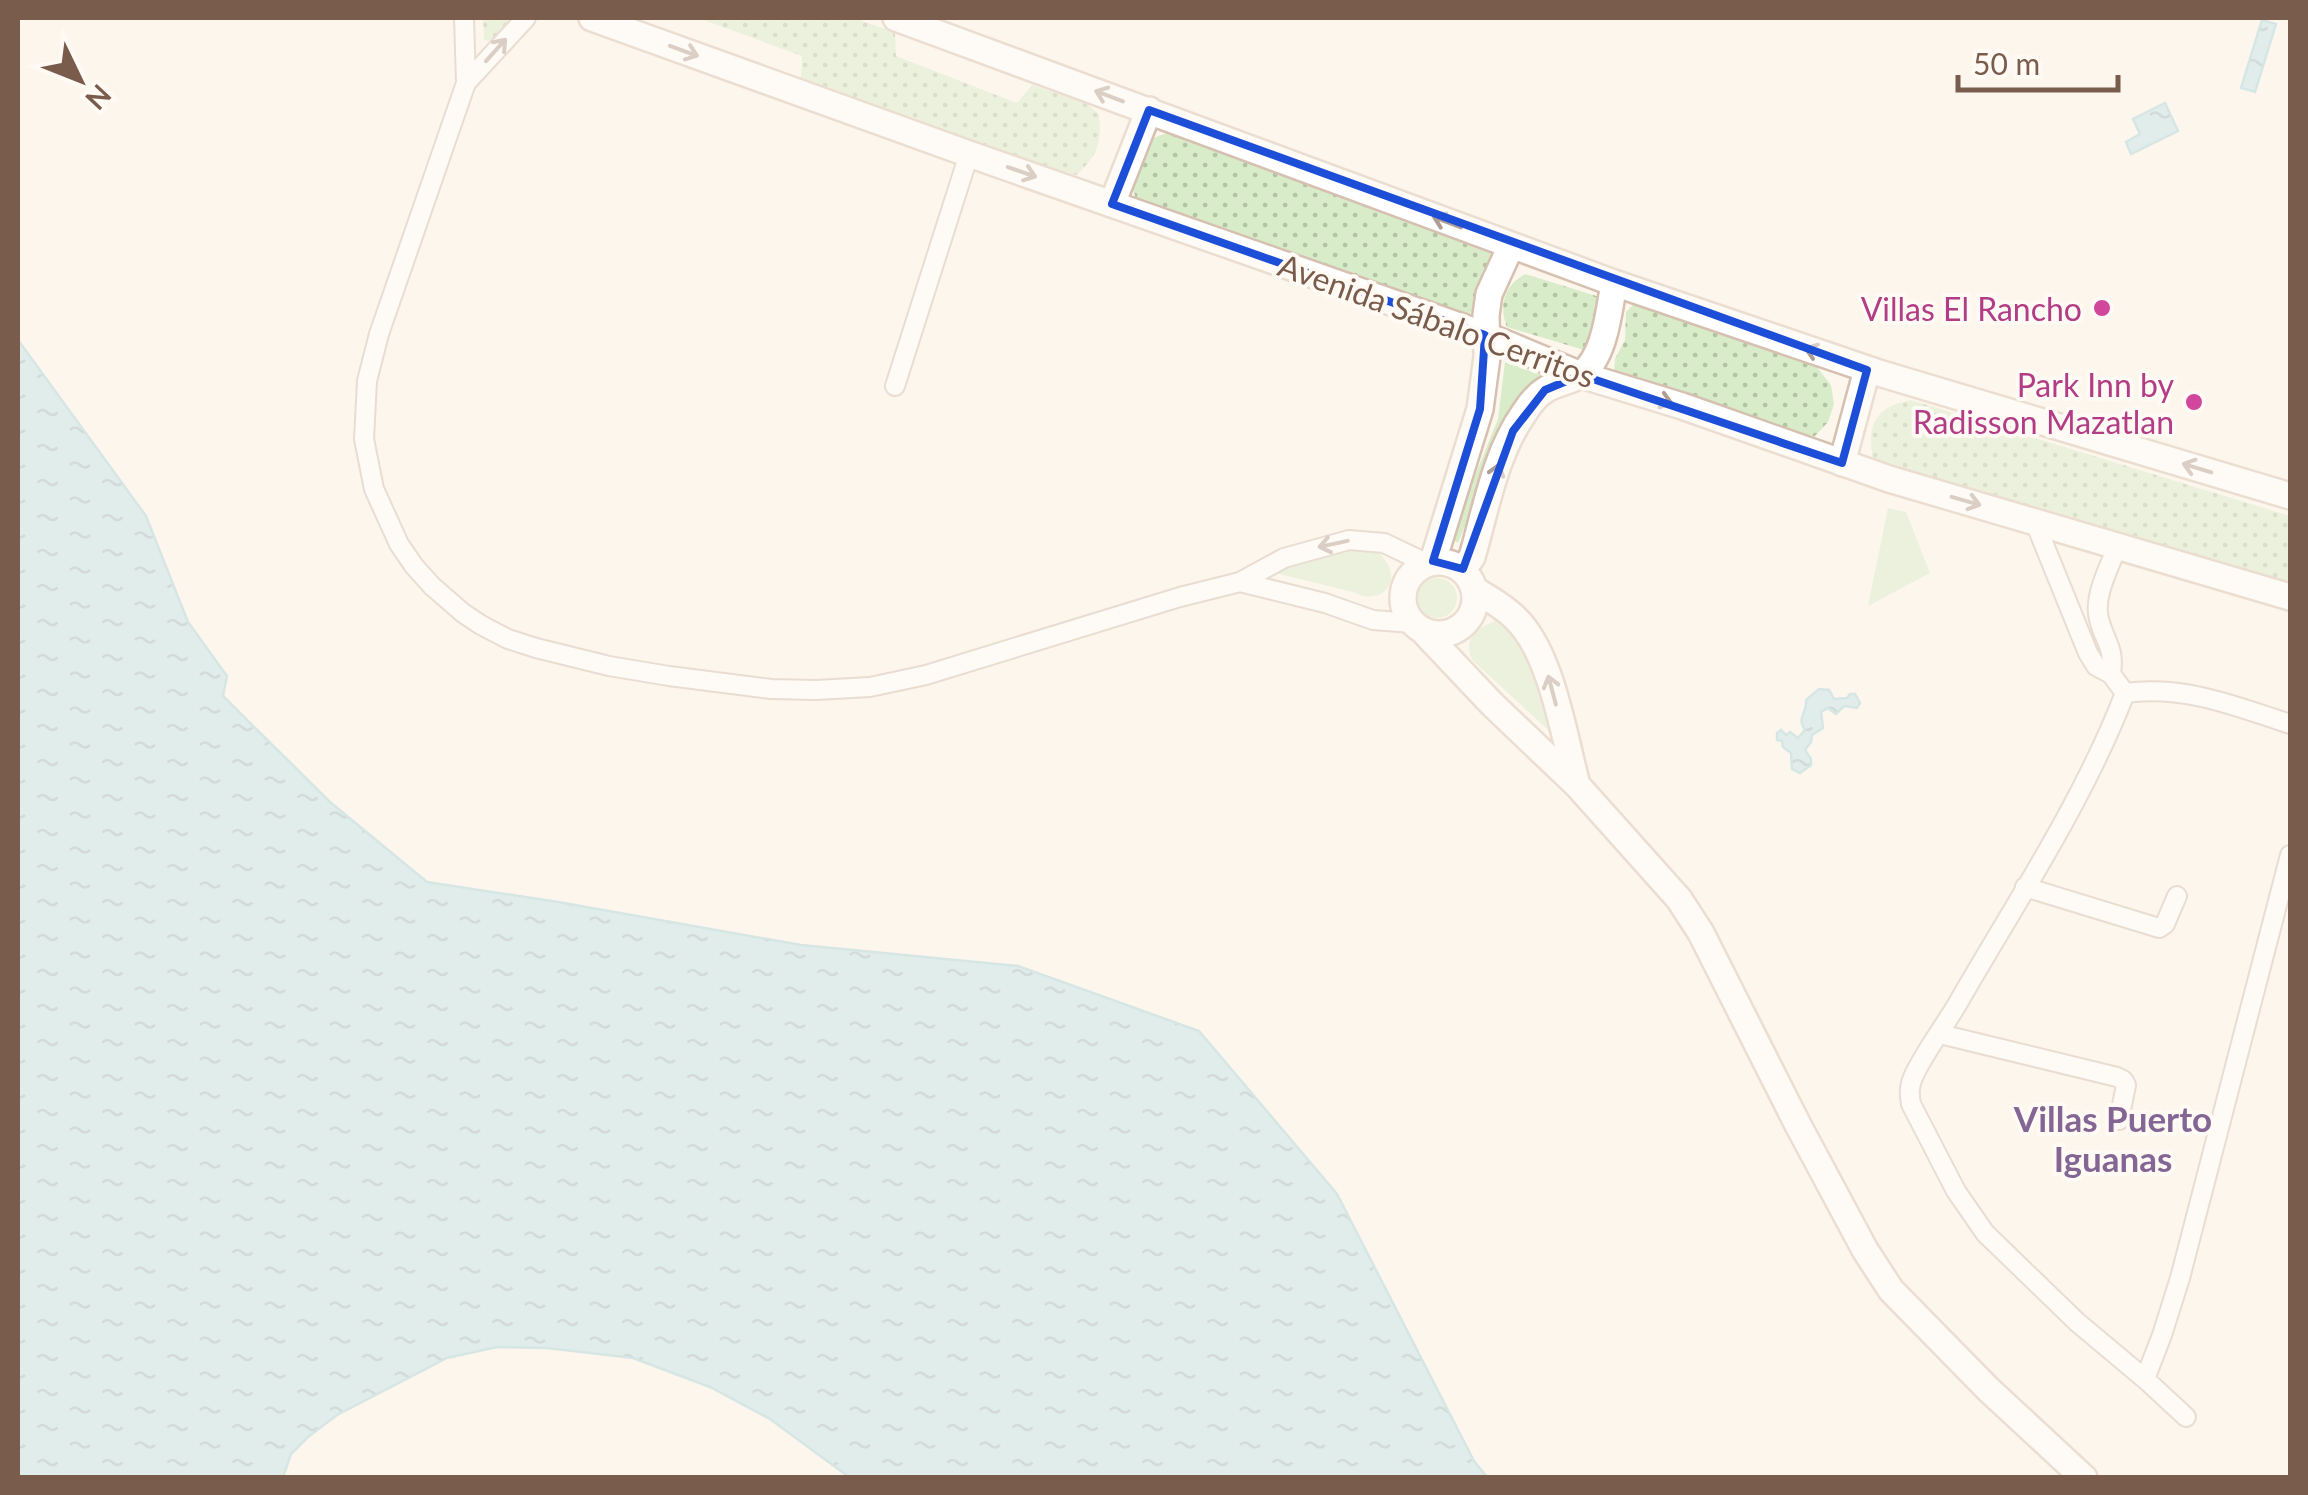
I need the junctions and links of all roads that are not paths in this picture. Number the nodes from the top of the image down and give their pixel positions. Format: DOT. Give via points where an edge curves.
graph roads {
  1 [pos="464,18"];
  2 [pos="526,18"];
  3 [pos="592,18"];
  4 [pos="896,18"];
  5 [pos="466,83"];
  6 [pos="1148,110"];
  7 [pos="969,154"];
  8 [pos="1112,204"];
  9 [pos="1511,246"];
  10 [pos="1614,283"];
  11 [pos="1486,335"];
  12 [pos="1867,370"];
  13 [pos="1581,375"];
  14 [pos="895,386"];
  15 [pos="1842,463"];
  16 [pos="2290,496"];
  17 [pos="2034,520"];
  18 [pos="2117,547"];
  19 [pos="1429,562"];
  20 [pos="1469,580"];
  21 [pos="1240,582"];
  22 [pos="2290,597"];
  23 [pos="2098,616"];
  24 [pos="2073,621"];
  25 [pos="1417,626"];
  26 [pos="2111,674"];
  27 [pos="2126,693"];
  28 [pos="2290,724"];
  29 [pos="1577,784"];
  30 [pos="2290,856"];
  31 [pos="2025,887"];
  32 [pos="2177,896"];
  33 [pos="1940,1034"];
  34 [pos="2119,1120"];
  35 [pos="2145,1379"];
  36 [pos="2186,1417"];
  37 [pos="2084,1478"];
  1 -- 5 [label="street"];
  5 -- 2 [label="street, one-way"];
  3 -- 7 [label="main road, Avenida Sábalo Cerritos, one-way"];
  6 -- 4 [label="main road, one-way"];
  5 -- 21 [label="street" via="379,334 364,425 374,489 399,544 432,586 472,619 508,639 609,666 816,690 926,675"];
  6 -- 8 [label="main road"];
  9 -- 6 [label="main road, one-way"];
  7 -- 8 [label="main road, Avenida Sábalo Cerritos, one-way"];
  7 -- 14 [label="street"];
  8 -- 11 [label="main road, Avenida Sábalo Cerritos"];
  9 -- 10 [label="main road"];
  9 -- 11 [label="main road" via="1489,294"];
  12 -- 10 [label="main road, one-way"];
  10 -- 13 [label="main road" via="1605,333"];
  11 -- 13 [label="main road, Avenida Sábalo Cerritos"];
  11 -- 19 [label="main road" via="1480,409"];
  12 -- 15 [label="main road"];
  16 -- 12 [label="main road, one-way"];
  13 -- 15 [label="main road, Avenida Sábalo Cerritos, one-way"];
  20 -- 13 [label="main road, one-way" via="1512,431 1545,390"];
  15 -- 17 [label="main road, Avenida Sábalo Cerritos, one-way"];
  17 -- 18 [label="main road, Avenida Sábalo Cerritos"];
  17 -- 24 [label="street"];
  18 -- 22 [label="main road, Avenida Sábalo Cerritos"];
  18 -- 23 [label="street"];
  19 -- 20 [label="main road" via="1452,563"];
  19 -- 21 [label="street, one-way" via="1384,543 1348,540 1284,558"];
  19 -- 25 [label="main road" via="1404,588 1406,612"];
  20 -- 25 [label="main road" via="1476,602 1466,623 1445,634"];
  29 -- 20 [label="main road, one-way" via="1532,637"];
  21 -- 25 [label="street" via="1372,620"];
  23 -- 24 [label="street"];
  23 -- 26 [label="street" via="2114,659"];
  24 -- 26 [label="street" via="2096,666"];
  25 -- 29 [label="main road"];
  26 -- 27 [label="street"];
  27 -- 28 [label="street" via="2176,691"];
  27 -- 31 [label="street"];
  29 -- 37 [label="main road" via="1702,932 1798,1125 1891,1290"];
  30 -- 35 [label="street" via="2180,1278"];
  31 -- 32 [label="street" via="2159,928"];
  31 -- 33 [label="street"];
  33 -- 34 [label="street" via="2117,1077 2126,1086"];
  33 -- 35 [label="street" via="1908,1091 1956,1191 1984,1233"];
  35 -- 36 [label="street"];
}
